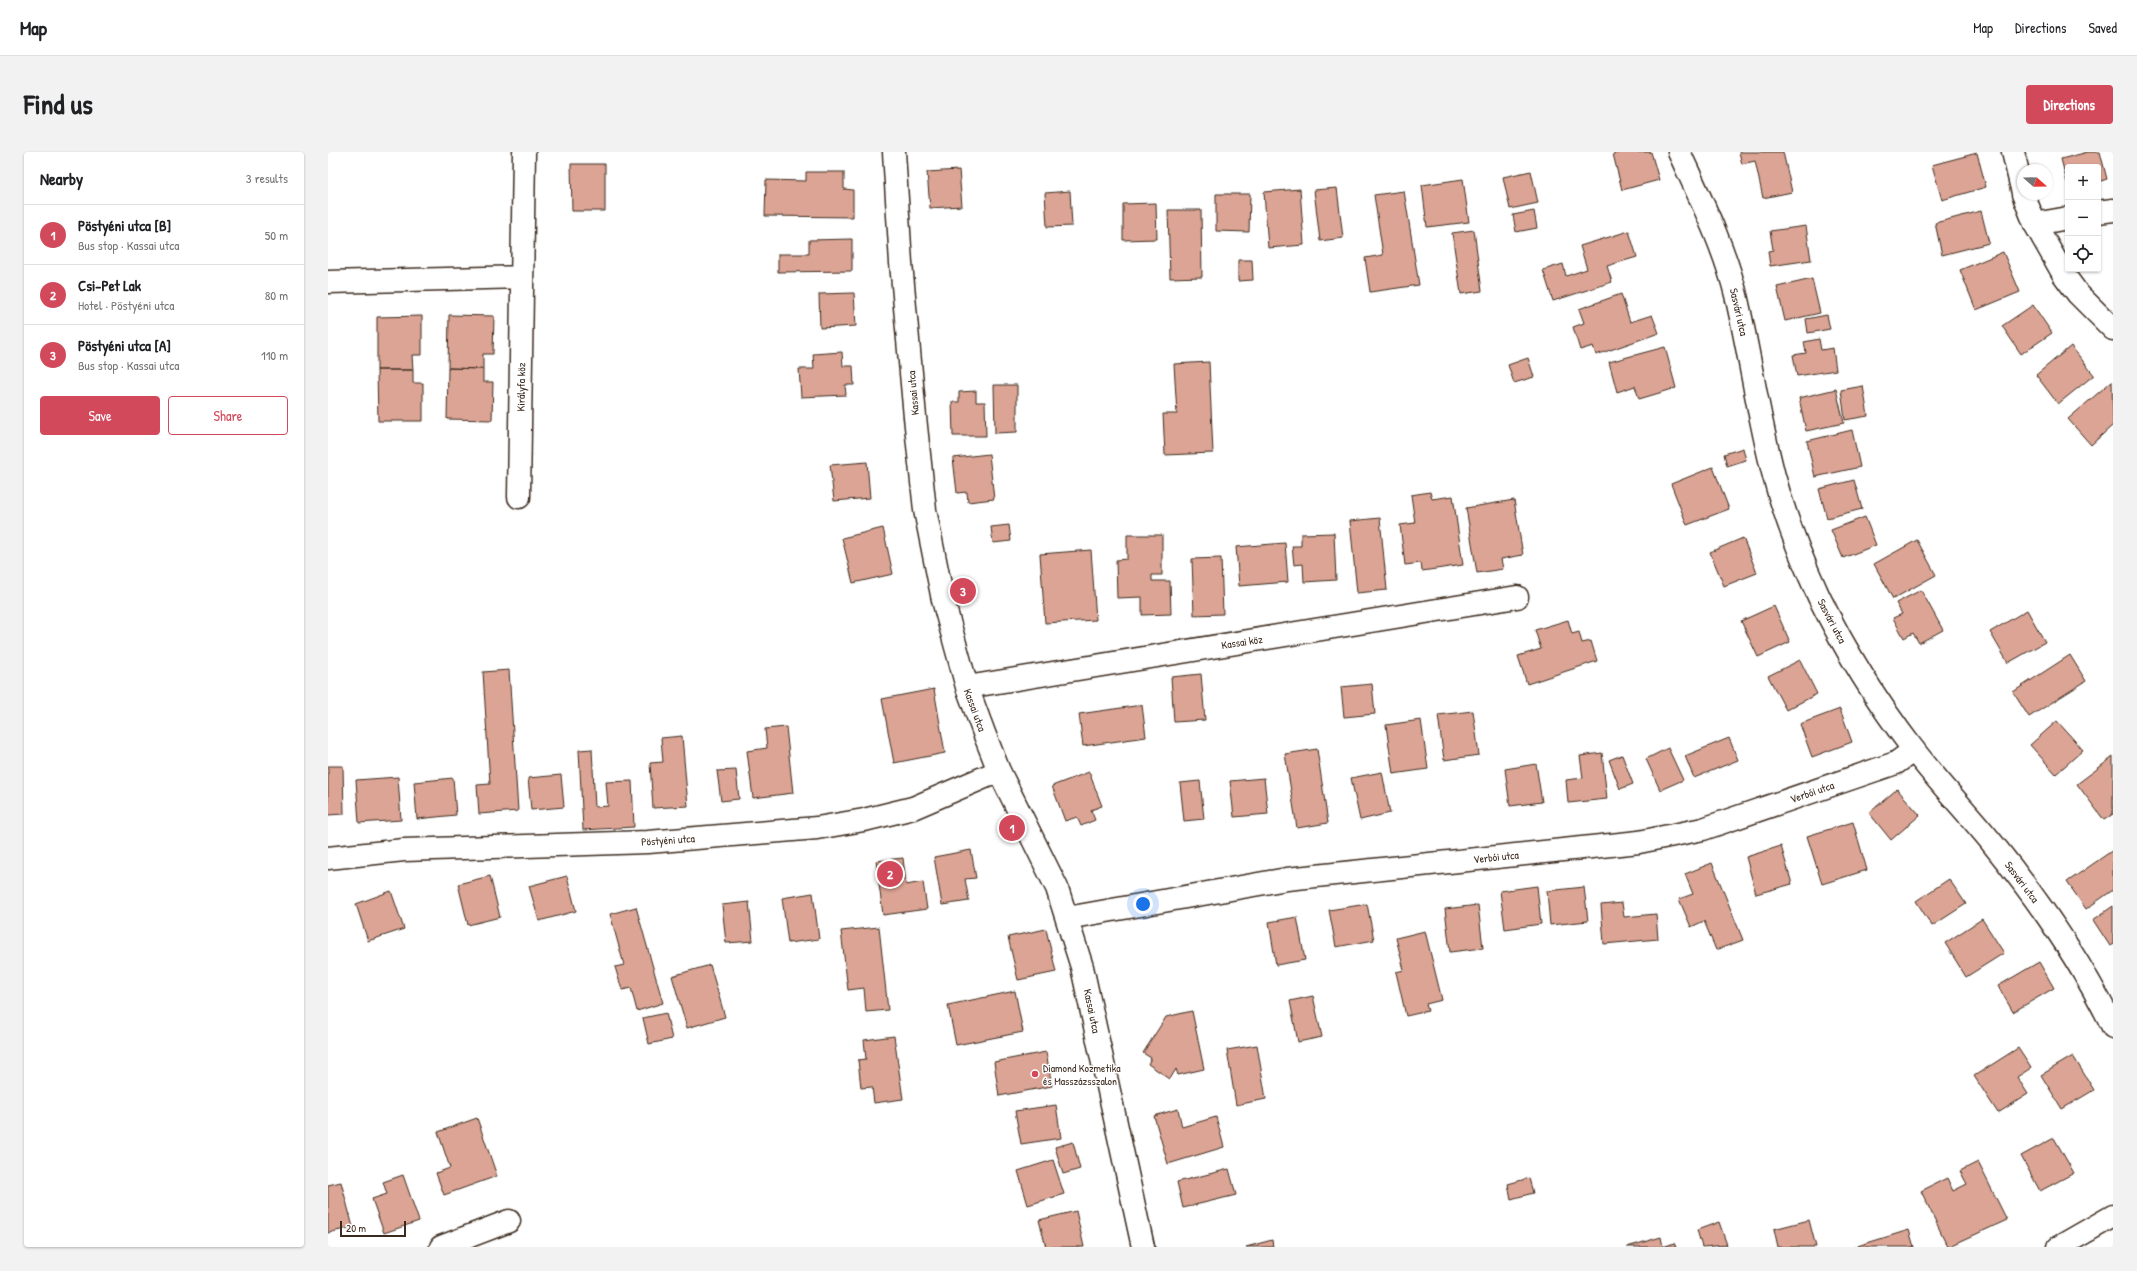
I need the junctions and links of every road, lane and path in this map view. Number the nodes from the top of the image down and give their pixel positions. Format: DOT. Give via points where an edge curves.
graph roads {
  1 [pos="524,152"];
  2 [pos="894,152"];
  3 [pos="1679,152"];
  4 [pos="2013,152"];
  5 [pos="2017,169"];
  6 [pos="2025,200"];
  7 [pos="2113,210"];
  8 [pos="2101,212"];
  9 [pos="2065,219"];
  10 [pos="2035,224"];
  11 [pos="522,277"];
  12 [pos="328,282"];
  13 [pos="2113,329"];
  14 [pos="519,497"];
  15 [pos="1517,597"];
  16 [pos="967,687"];
  17 [pos="1914,750"];
  18 [pos="999,771"];
  19 [pos="328,858"];
  20 [pos="1067,918"];
  21 [pos="2113,1027"];
  22 [pos="2113,1216"];
  23 [pos="509,1221"];
  24 [pos="441,1247"];
  25 [pos="1143,1247"];
  26 [pos="2058,1247"];
  1 -- 11 [label="street, Királyfa köz"];
  2 -- 16 [label="street, Kassai utca" via="903,286 925,510 943,600"];
  3 -- 17 [label="street, Sasvári utca" via="1713,229 1736,293 1774,476 1793,534 1819,596 1852,657 1890,719"];
  4 -- 5 [label="street"];
  6 -- 10 [label="street"];
  7 -- 8 [label="street"];
  9 -- 10 [label="street"];
  10 -- 13 [label="street" via="2078,294"];
  11 -- 12 [label="street"];
  11 -- 14 [label="street, Királyfa köz"];
  15 -- 16 [label="street, Kassai köz"];
  16 -- 18 [label="street, Kassai utca"];
  17 -- 20 [label="street, Verbói utca" via="1896,763 1866,774 1703,829 1678,835 1639,842 1287,879"];
  17 -- 21 [label="street, Sasvári utca" via="1993,844 2054,926 2097,994"];
  18 -- 19 [label="street, Pöstyéni utca" via="913,808 817,828 648,842 404,850"];
  18 -- 20 [label="street, Kassai utca" via="1057,888"];
  20 -- 25 [label="street, Kassai utca" via="1090,1000 1111,1109"];
  22 -- 26 [label="street"];
  23 -- 24 [label="street"];
}
